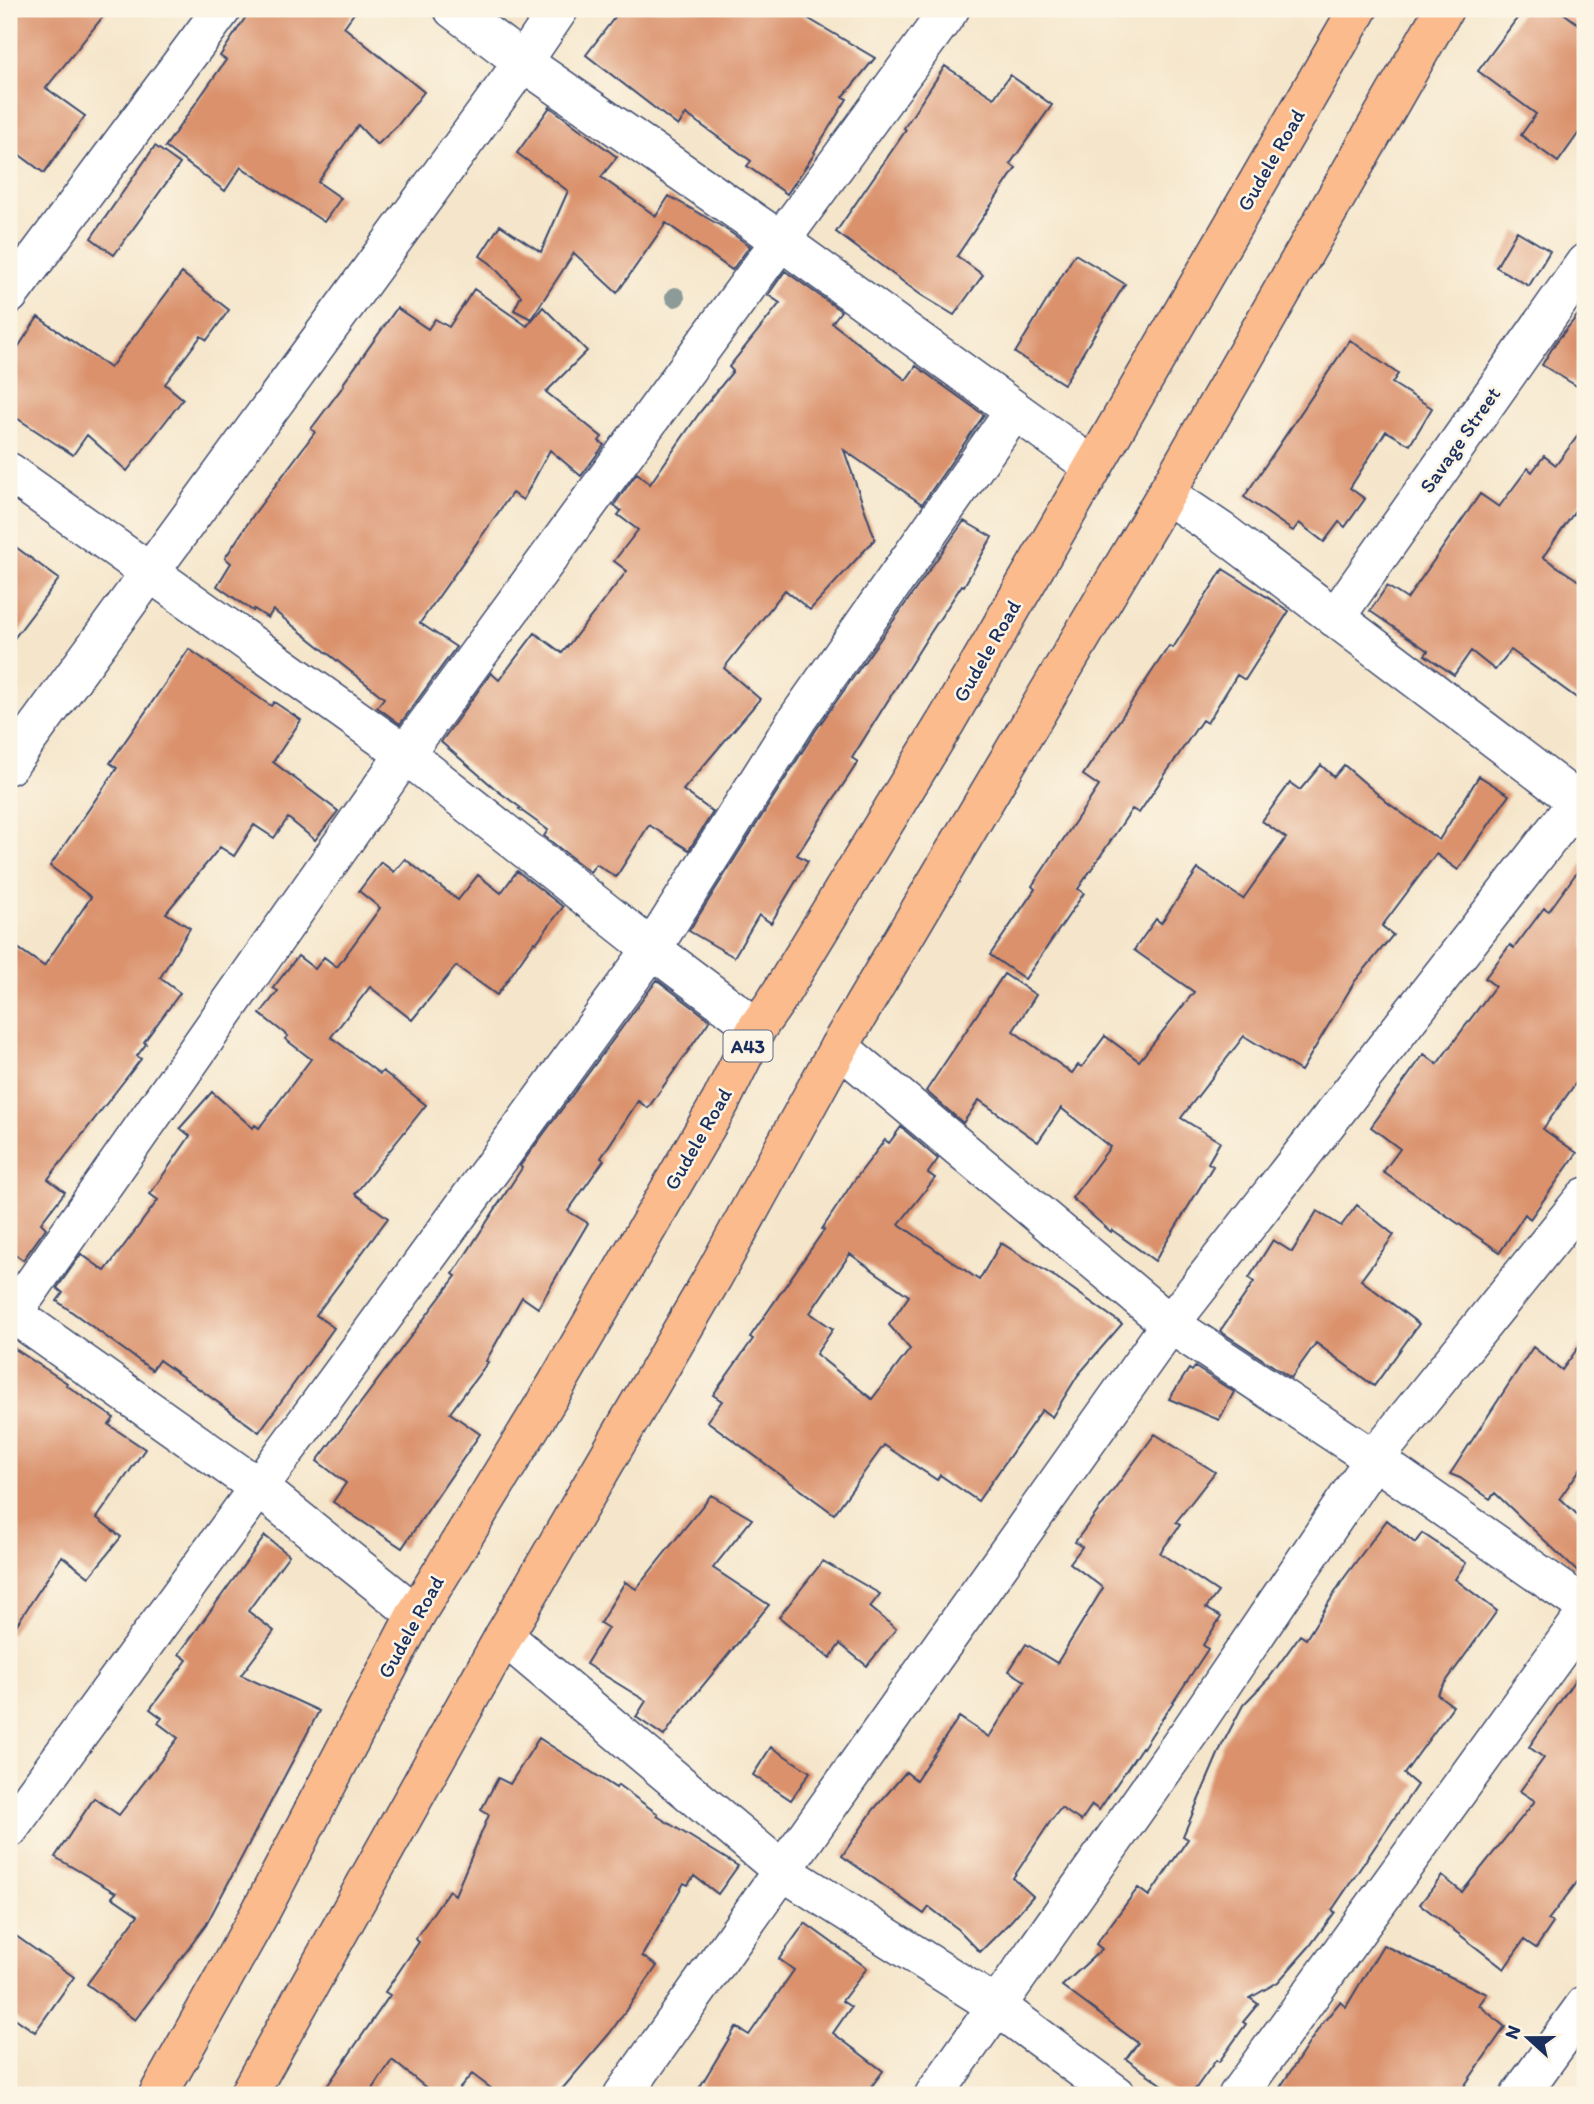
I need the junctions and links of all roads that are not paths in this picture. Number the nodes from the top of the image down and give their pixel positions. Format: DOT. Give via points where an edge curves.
graph roads {
  1 [pos="222,9"];
  2 [pos="453,9"];
  3 [pos="559,9"];
  4 [pos="950,9"];
  5 [pos="1358,9"];
  6 [pos="1444,9"];
  7 [pos="523,62"];
  8 [pos="781,242"];
  9 [pos="1585,263"];
  10 [pos="9,295"];
  11 [pos="1014,411"];
  12 [pos="1092,467"];
  13 [pos="9,472"];
  14 [pos="1166,494"];
  15 [pos="148,572"];
  16 [pos="1335,618"];
  17 [pos="405,754"];
  18 [pos="9,765"];
  19 [pos="1583,801"];
  20 [pos="652,949"];
  21 [pos="757,1028"];
  22 [pos="839,1047"];
  23 [pos="1585,1197"];
  24 [pos="10,1314"];
  25 [pos="1170,1324"];
  26 [pos="1374,1459"];
  27 [pos="258,1487"];
  28 [pos="1585,1606"];
  29 [pos="416,1614"];
  30 [pos="1585,1615"];
  31 [pos="504,1636"];
  32 [pos="9,1829"];
  33 [pos="784,1871"];
  34 [pos="1585,2005"];
  35 [pos="998,2007"];
  36 [pos="158,2095"];
  37 [pos="248,2095"];
  38 [pos="623,2095"];
  39 [pos="934,2095"];
  40 [pos="1117,2095"];
  41 [pos="1238,2095"];
  42 [pos="1520,2095"];
  1 -- 10 [label="street"];
  2 -- 7 [label="street"];
  3 -- 7 [label="street"];
  4 -- 8 [label="street"];
  5 -- 12 [label="highway, Gudele Road / A43"];
  6 -- 14 [label="highway"];
  7 -- 8 [label="street"];
  7 -- 15 [label="street"];
  8 -- 11 [label="street"];
  8 -- 17 [label="street"];
  9 -- 16 [label="street, Savage Street"];
  11 -- 12 [label="street"];
  11 -- 20 [label="street" via="798,718"];
  12 -- 21 [label="highway, Gudele Road / A43" via="947,720"];
  13 -- 15 [label="street"];
  14 -- 16 [label="street"];
  14 -- 22 [label="highway"];
  15 -- 17 [label="street"];
  15 -- 18 [label="street"];
  16 -- 19 [label="street"];
  17 -- 20 [label="street"];
  17 -- 24 [label="street"];
  19 -- 25 [label="street"];
  20 -- 21 [label="street"];
  20 -- 27 [label="street"];
  21 -- 29 [label="highway, Gudele Road / A43" via="715,1113"];
  22 -- 25 [label="street"];
  22 -- 31 [label="highway" via="713,1277"];
  23 -- 26 [label="street"];
  24 -- 27 [label="street"];
  25 -- 26 [label="street"];
  25 -- 33 [label="street"];
  26 -- 28 [label="street"];
  26 -- 35 [label="street"];
  27 -- 29 [label="street"];
  27 -- 32 [label="street"];
  29 -- 36 [label="highway, Gudele Road / A43" via="261,1911"];
  30 -- 41 [label="street"];
  31 -- 33 [label="street"];
  31 -- 37 [label="highway"];
  33 -- 35 [label="street"];
  33 -- 38 [label="street"];
  34 -- 42 [label="street"];
  35 -- 39 [label="street"];
  35 -- 40 [label="street"];
}
